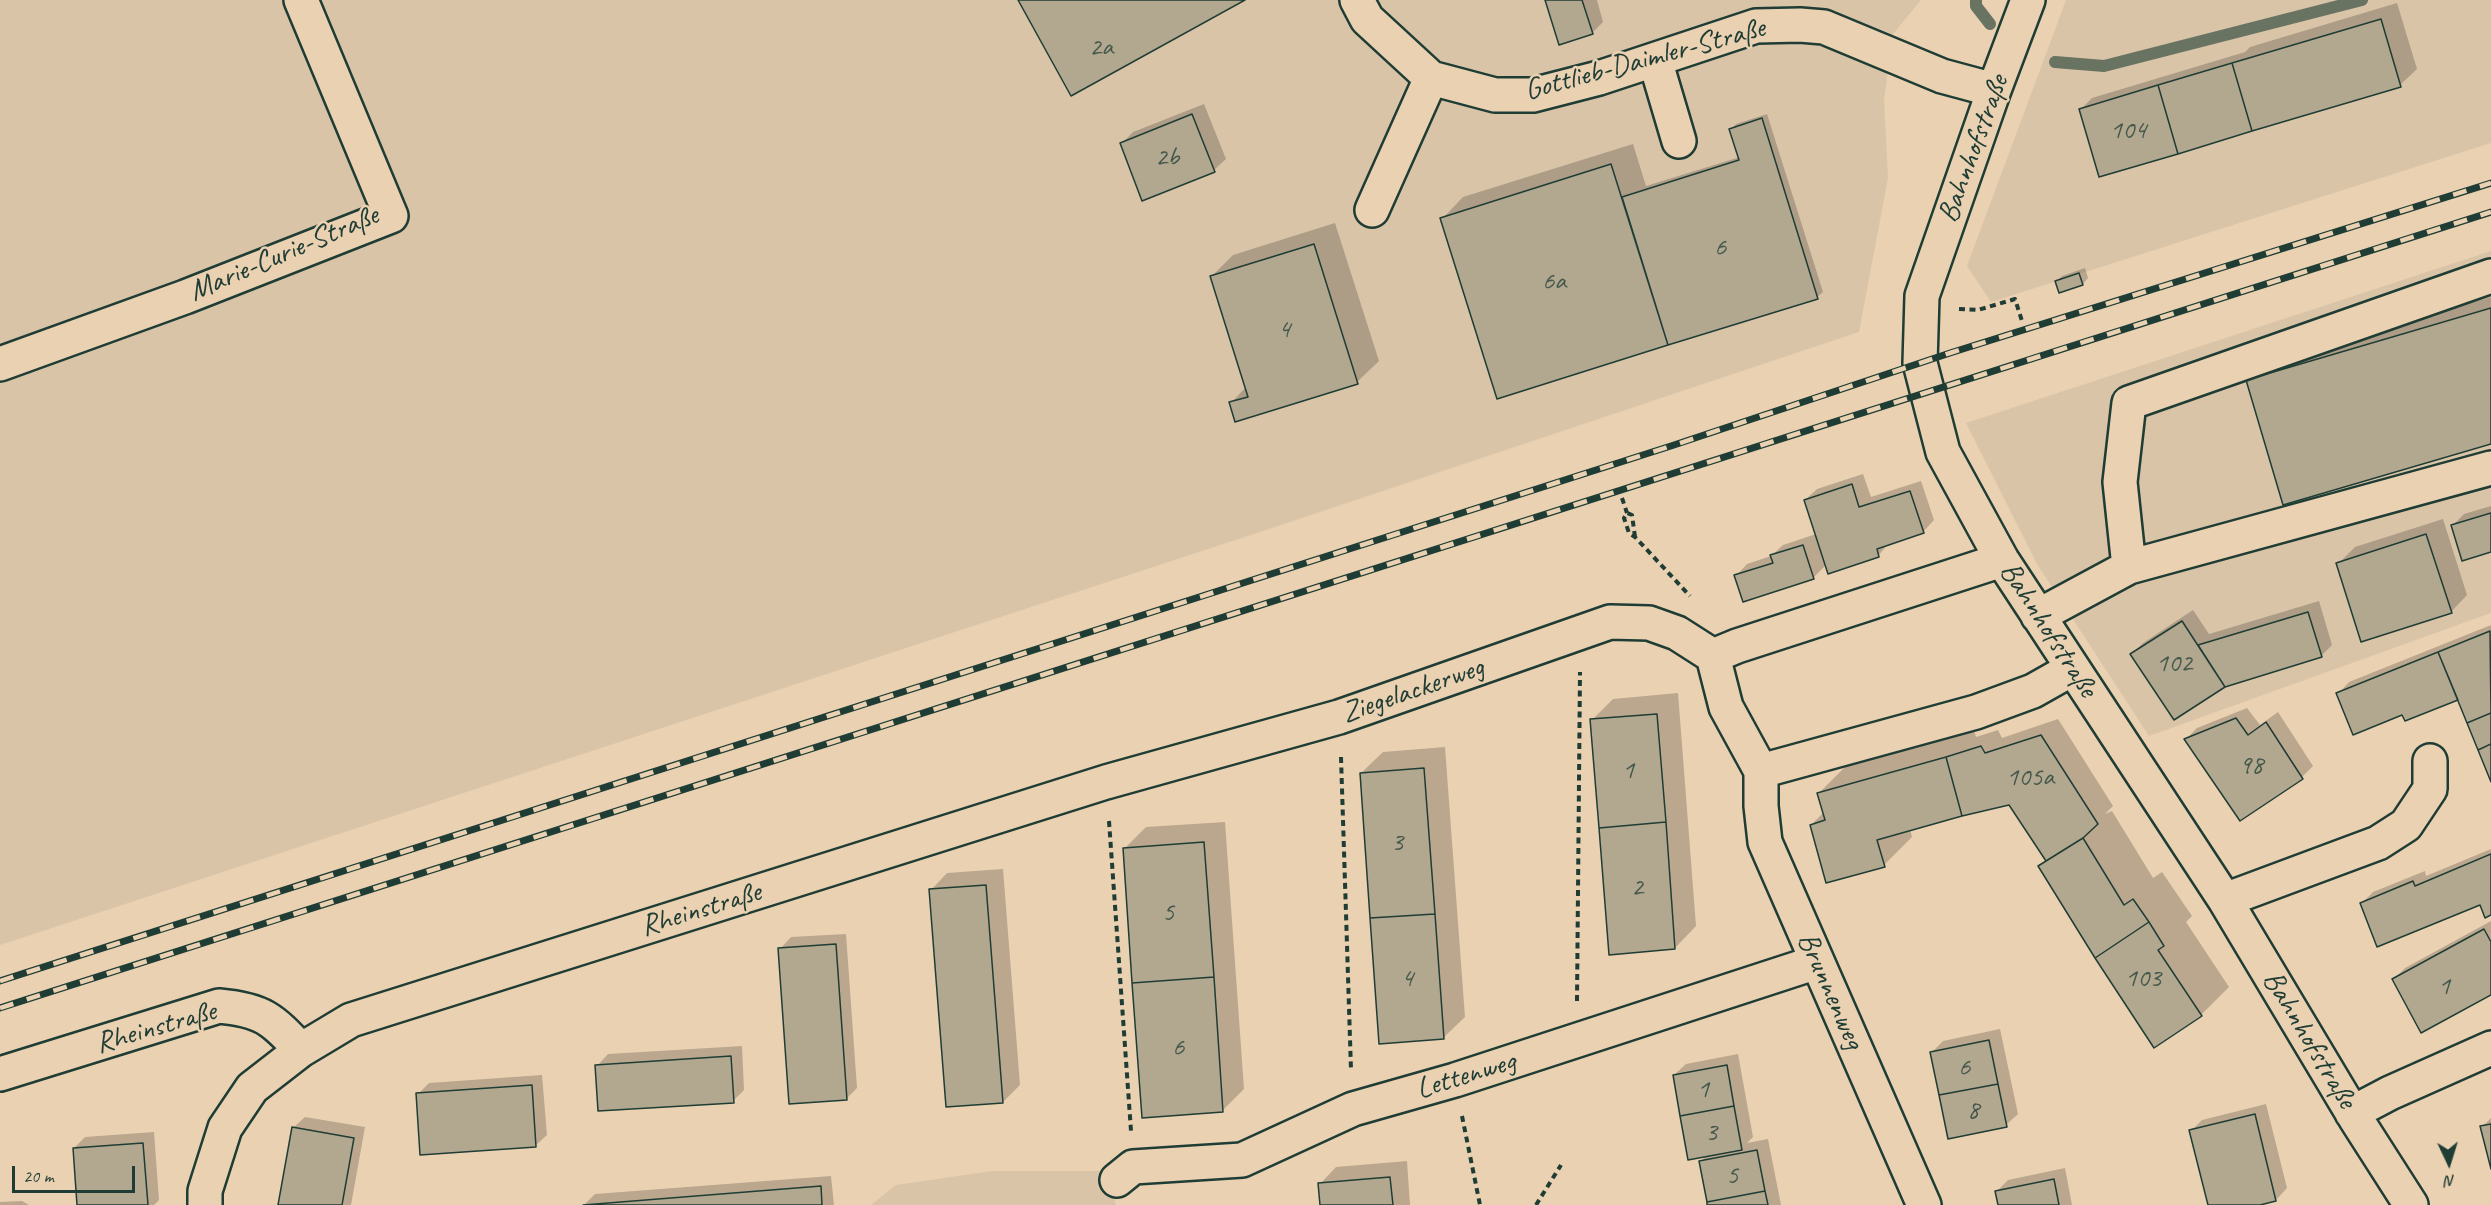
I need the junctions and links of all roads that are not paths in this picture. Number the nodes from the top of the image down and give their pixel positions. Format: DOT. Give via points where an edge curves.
graph roads {
  1 [pos="301,0"];
  2 [pos="1357,0"];
  3 [pos="2028,0"];
  4 [pos="1655,60"];
  5 [pos="1431,78"];
  6 [pos="1994,90"];
  7 [pos="1679,141"];
  8 [pos="1372,210"];
  9 [pos="2491,276"];
  10 [pos="0,364"];
  11 [pos="2491,468"];
  12 [pos="2002,560"];
  13 [pos="2129,567"];
  14 [pos="2038,616"];
  15 [pos="1713,656"];
  16 [pos="2072,669"];
  17 [pos="2430,761"];
  18 [pos="1761,771"];
  19 [pos="1106,782"];
  20 [pos="2225,900"];
  21 [pos="1817,962"];
  22 [pos="2491,1048"];
  23 [pos="301,1050"];
  24 [pos="0,1074"];
  25 [pos="2352,1113"];
  26 [pos="1125,1174"];
  27 [pos="205,1205"];
  28 [pos="1924,1205"];
  29 [pos="2411,1205"];
  1 -- 10 [label="street, Marie-Curie-Straße" via="391,216"];
  2 -- 5 [label="street, Gottlieb-Daimler-Straße" via="1367,19"];
  3 -- 6 [label="street, Bahnhofstraße"];
  4 -- 5 [label="street, Gottlieb-Daimler-Straße" via="1533,95 1495,94"];
  4 -- 6 [label="street, Gottlieb-Daimler-Straße" via="1756,26 1824,27 1942,76"];
  4 -- 7 [label="street"];
  5 -- 8 [label="street"];
  6 -- 12 [label="street, Bahnhofstraße" via="1922,296 1920,363 1943,452"];
  9 -- 13 [label="street" via="2129,403 2120,482"];
  11 -- 13 [label="street"];
  12 -- 14 [label="street, Bahnhofstraße"];
  12 -- 15 [label="street"];
  13 -- 14 [label="street"];
  14 -- 16 [label="street, Bahnhofstraße"];
  15 -- 18 [label="street" via="1726,707"];
  15 -- 19 [label="street, Ziegelackerweg" via="1677,633 1649,623 1610,622 1339,717"];
  16 -- 18 [label="street" via="2033,691 1976,712"];
  16 -- 20 [label="street, Bahnhofstraße"];
  17 -- 20 [label="street" via="2430,789 2406,825 2378,843"];
  18 -- 21 [label="street, Brunnenweg" via="1765,842"];
  19 -- 23 [label="street, Rheinstraße" via="351,1020"];
  20 -- 25 [label="street, Bahnhofstraße"];
  21 -- 26 [label="street, Lettenweg" via="1576,1042 1353,1109 1242,1160"];
  21 -- 28 [label="street, Brunnenweg"];
  22 -- 25 [label="street"];
  23 -- 24 [label="street, Rheinstraße" via="275,1022 245,1008 219,1006"];
  23 -- 27 [label="street, Rheinstraße" via="252,1088 225,1128"];
  25 -- 29 [label="street, Bahnhofstraße"];
}
